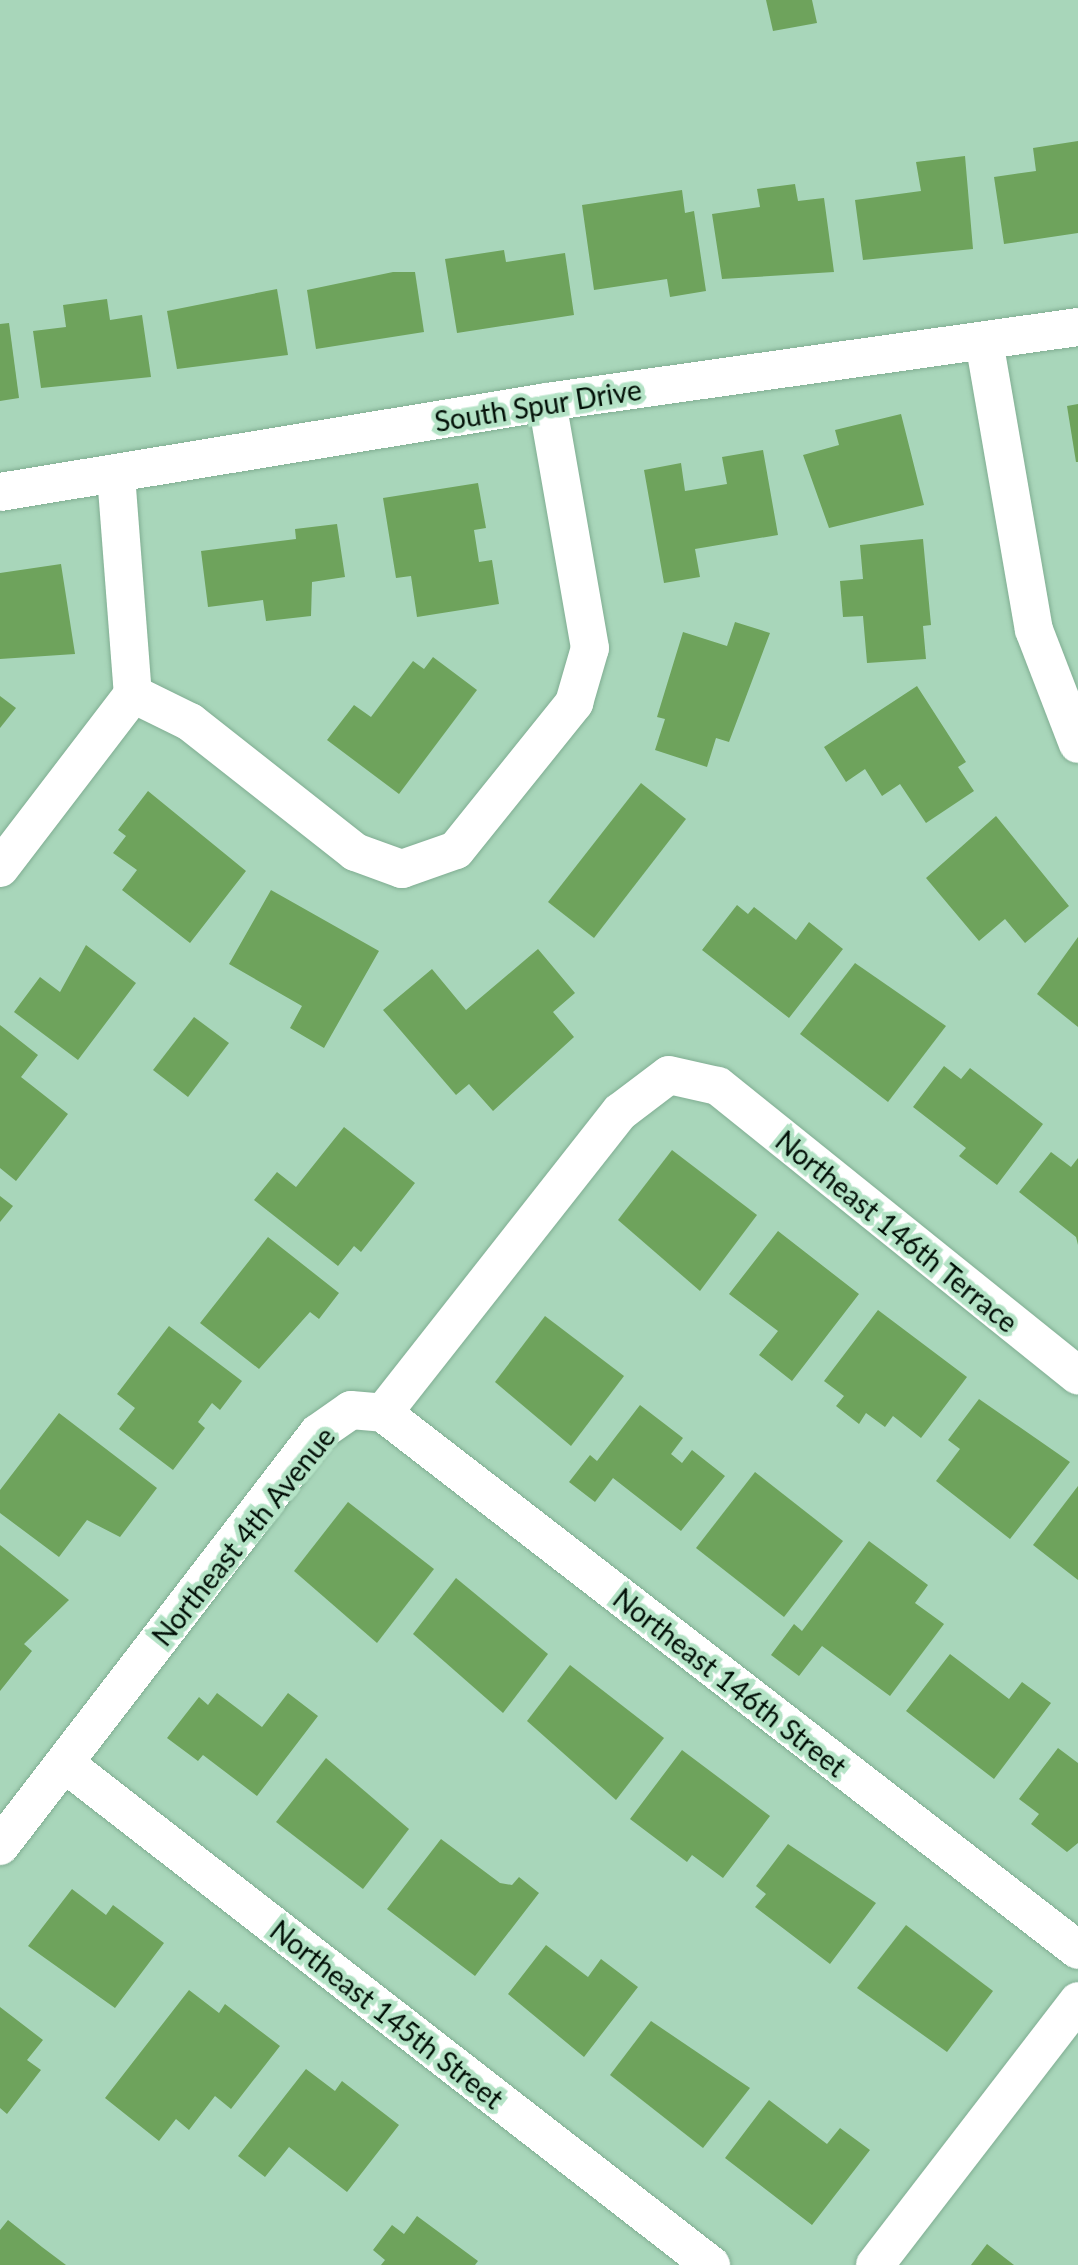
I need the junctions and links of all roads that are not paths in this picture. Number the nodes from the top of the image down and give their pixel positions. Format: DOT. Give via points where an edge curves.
graph roads {
  1 [pos="1078,327"];
  2 [pos="984,341"];
  3 [pos="548,402"];
  4 [pos="116,475"];
  5 [pos="0,492"];
  6 [pos="133,694"];
  7 [pos="1078,744"];
  8 [pos="0,868"];
  9 [pos="1078,1375"];
  10 [pos="383,1413"];
  11 [pos="64,1764"];
  12 [pos="0,1846"];
  13 [pos="1078,1950"];
  14 [pos="1078,2001"];
  15 [pos="710,2265"];
  16 [pos="875,2265"];
  1 -- 2 [label="street, South Spur Drive"];
  2 -- 3 [label="street, South Spur Drive"];
  2 -- 7 [label="street" via="1034,630"];
  3 -- 4 [label="street, South Spur Drive"];
  3 -- 6 [label="street" via="590,648 574,703 456,850 402,869 355,852 190,722"];
  4 -- 5 [label="street, South Spur Drive"];
  4 -- 6 [label="street"];
  6 -- 8 [label="street"];
  9 -- 10 [label="street, Northeast 146th Terrace" via="718,1086 670,1075 620,1112"];
  10 -- 11 [label="street, Northeast 4th Avenue" via="351,1410 318,1433"];
  10 -- 13 [label="street, Northeast 146th Street"];
  11 -- 12 [label="street, Northeast 4th Avenue"];
  11 -- 15 [label="street, Northeast 145th Street"];
  14 -- 16 [label="street"];
}
